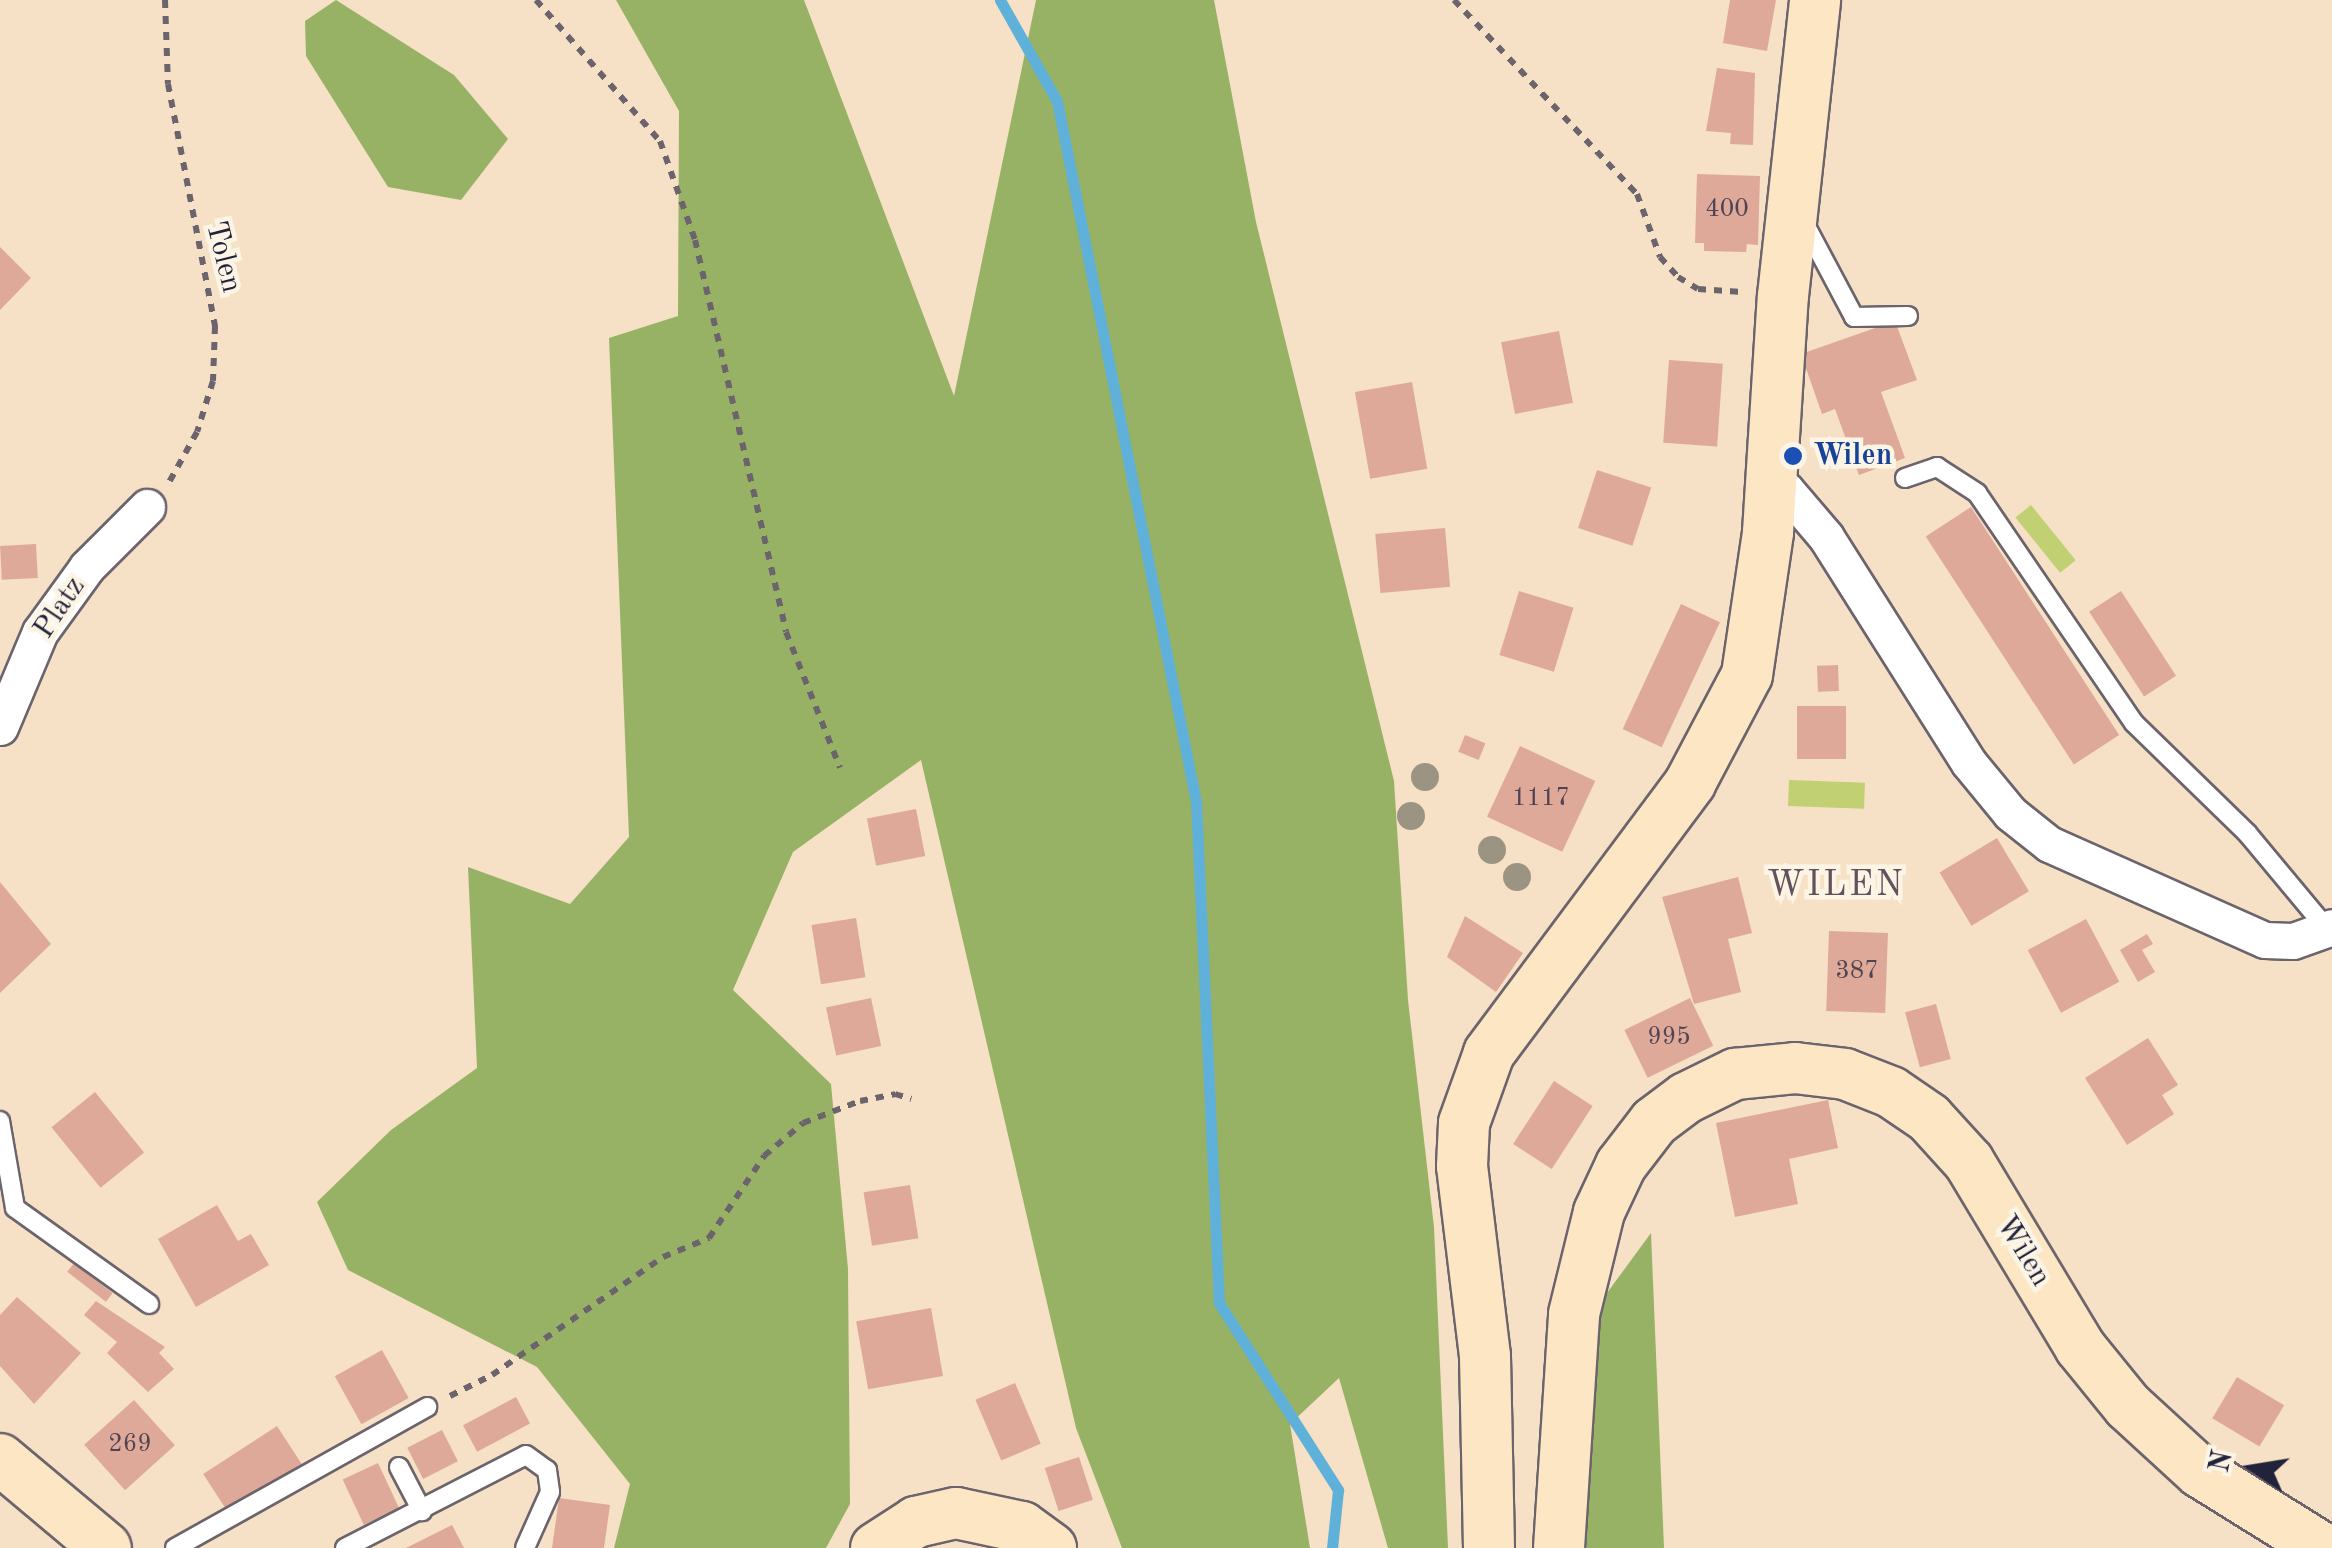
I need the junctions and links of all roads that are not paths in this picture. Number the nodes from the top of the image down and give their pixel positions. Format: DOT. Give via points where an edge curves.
graph roads {
  1 [pos="1816,0"];
  2 [pos="1793,207"];
  3 [pos="1908,316"];
  4 [pos="1905,478"];
  5 [pos="1771,488"];
  6 [pos="147,507"];
  7 [pos="0,726"];
  8 [pos="2330,928"];
  9 [pos="0,1121"];
  10 [pos="149,1304"];
  11 [pos="427,1407"];
  12 [pos="0,1459"];
  13 [pos="399,1467"];
  14 [pos="422,1511"];
  15 [pos="106,1548"];
  16 [pos="175,1548"];
  17 [pos="346,1548"];
  18 [pos="525,1548"];
  19 [pos="876,1548"];
  20 [pos="1051,1548"];
  21 [pos="1489,1548"];
  22 [pos="1559,1548"];
  23 [pos="2322,1548"];
  1 -- 2 [label="street"];
  2 -- 3 [label="lane" via="1819,242 1854,317"];
  2 -- 5 [label="street"];
  4 -- 8 [label="lane" via="1937,467 1977,493 2134,723 2247,833"];
  5 -- 8 [label="street" via="1786,490 1826,538 1969,764 2023,824 2049,844 2138,887 2265,940 2293,941"];
  5 -- 21 [label="street" via="1758,633 1748,674 1716,743 1489,1052 1468,1105 1462,1166 1485,1356"];
  6 -- 7 [label="street, Platz" via="87,568 40,632"];
  9 -- 10 [label="lane" via="15,1208"];
  11 -- 16 [label="lane"];
  12 -- 15 [label="street"];
  13 -- 14 [label="lane"];
  14 -- 17 [label="lane"];
  14 -- 18 [label="lane" via="526,1455 547,1470 550,1492"];
  19 -- 20 [label="street" via="916,1522 956,1513 1022,1527"];
  22 -- 23 [label="street, Wilen" via="1574,1314 1600,1212 1621,1165 1654,1122 1686,1098 1735,1074 1795,1068 1845,1074 1891,1092 1929,1118 1969,1162 2080,1347 2128,1406 2200,1472"];
}
